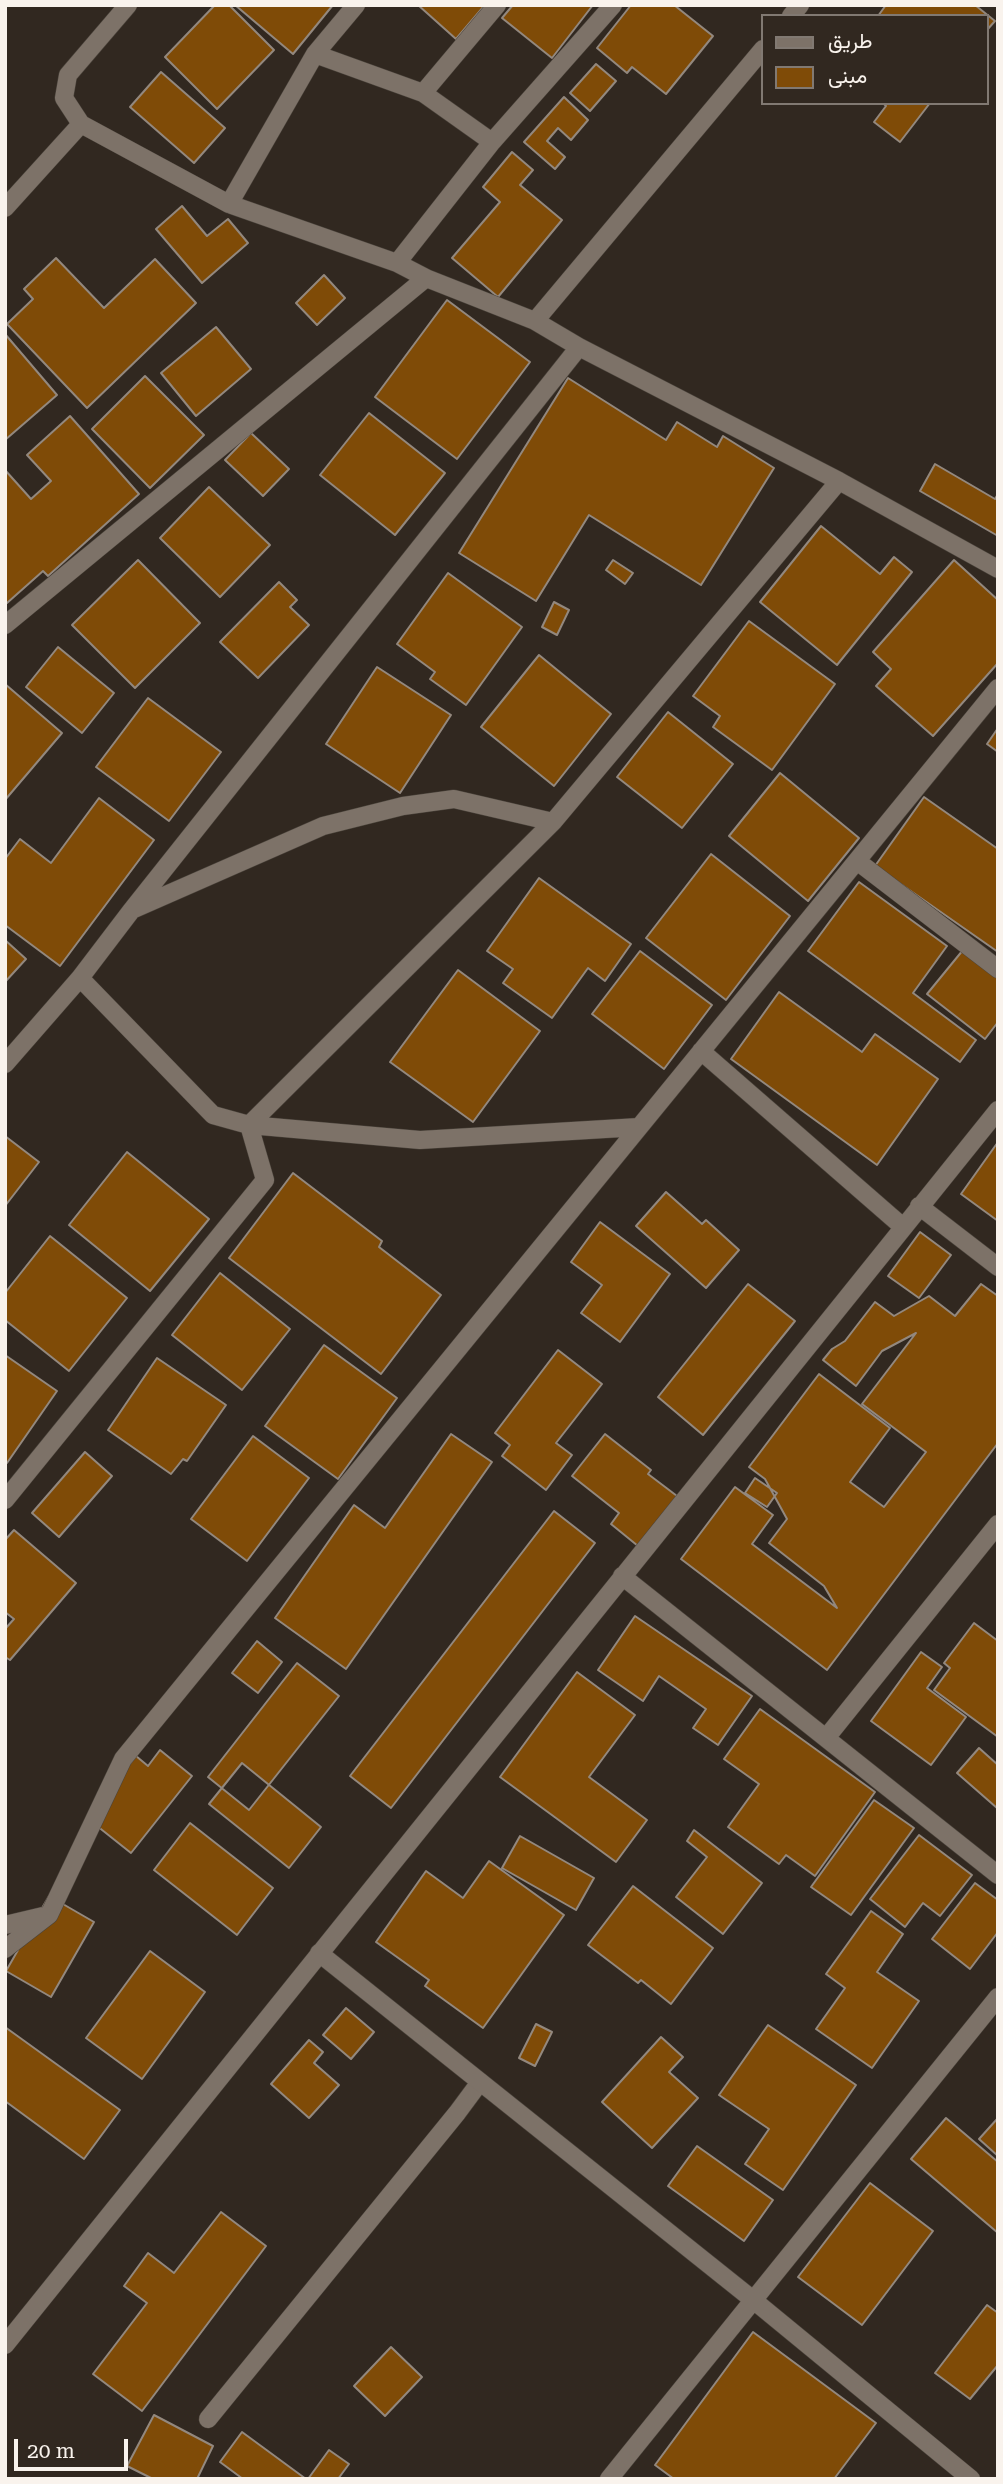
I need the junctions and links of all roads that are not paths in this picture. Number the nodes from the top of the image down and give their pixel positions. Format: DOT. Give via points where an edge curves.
graph roads {
  1 [pos="128,5"];
  2 [pos="356,5"];
  3 [pos="497,5"];
  4 [pos="613,5"];
  5 [pos="762,50"];
  6 [pos="315,54"];
  7 [pos="423,93"];
  8 [pos="81,124"];
  9 [pos="492,142"];
  10 [pos="229,204"];
  11 [pos="5,208"];
  12 [pos="397,263"];
  13 [pos="426,278"];
  14 [pos="535,321"];
  15 [pos="579,347"];
  16 [pos="839,481"];
  17 [pos="998,569"];
  18 [pos="5,625"];
  19 [pos="998,688"];
  20 [pos="553,822"];
  21 [pos="857,861"];
  22 [pos="131,911"];
  23 [pos="998,969"];
  24 [pos="80,978"];
  25 [pos="701,1051"];
  26 [pos="5,1064"];
  27 [pos="998,1110"];
  28 [pos="249,1125"];
  29 [pos="639,1127"];
  30 [pos="919,1206"];
  31 [pos="903,1227"];
  32 [pos="998,1267"];
  33 [pos="5,1500"];
  34 [pos="998,1524"];
  35 [pos="622,1576"];
  36 [pos="826,1738"];
  37 [pos="998,1875"];
  38 [pos="49,1915"];
  39 [pos="5,1926"];
  40 [pos="5,1949"];
  41 [pos="319,1953"];
  42 [pos="998,1997"];
  43 [pos="480,2082"];
  44 [pos="752,2299"];
  45 [pos="5,2345"];
  46 [pos="208,2419"];
  47 [pos="608,2479"];
  48 [pos="971,2479"];
  1 -- 8 [label="street" via="68,75 64,98"];
  2 -- 6 [label="street"];
  3 -- 7 [label="street"];
  4 -- 9 [label="street"];
  5 -- 14 [label="street"];
  6 -- 7 [label="street"];
  6 -- 10 [label="street"];
  7 -- 9 [label="street"];
  8 -- 10 [label="street"];
  8 -- 11 [label="street"];
  9 -- 12 [label="street"];
  10 -- 12 [label="street"];
  12 -- 13 [label="street"];
  13 -- 14 [label="street"];
  13 -- 18 [label="street"];
  14 -- 15 [label="street"];
  15 -- 16 [label="street"];
  15 -- 22 [label="street"];
  16 -- 17 [label="street"];
  16 -- 20 [label="street"];
  19 -- 21 [label="street"];
  20 -- 22 [label="street" via="454,799 402,806 323,826"];
  20 -- 28 [label="street"];
  21 -- 23 [label="street"];
  21 -- 25 [label="street"];
  22 -- 24 [label="street"];
  24 -- 26 [label="street"];
  24 -- 28 [label="street" via="213,1115"];
  25 -- 29 [label="street"];
  25 -- 31 [label="street"];
  27 -- 30 [label="street"];
  28 -- 29 [label="street" via="420,1140"];
  28 -- 33 [label="street" via="265,1180"];
  29 -- 38 [label="street" via="123,1759"];
  30 -- 31 [label="street"];
  30 -- 32 [label="street"];
  31 -- 35 [label="street"];
  34 -- 36 [label="street"];
  35 -- 36 [label="street"];
  35 -- 41 [label="street"];
  36 -- 37 [label="street"];
  38 -- 39 [label="street"];
  38 -- 40 [label="street"];
  41 -- 43 [label="street"];
  41 -- 45 [label="street"];
  42 -- 44 [label="street"];
  43 -- 44 [label="street"];
  43 -- 46 [label="street"];
  44 -- 47 [label="street"];
  44 -- 48 [label="street"];
}
